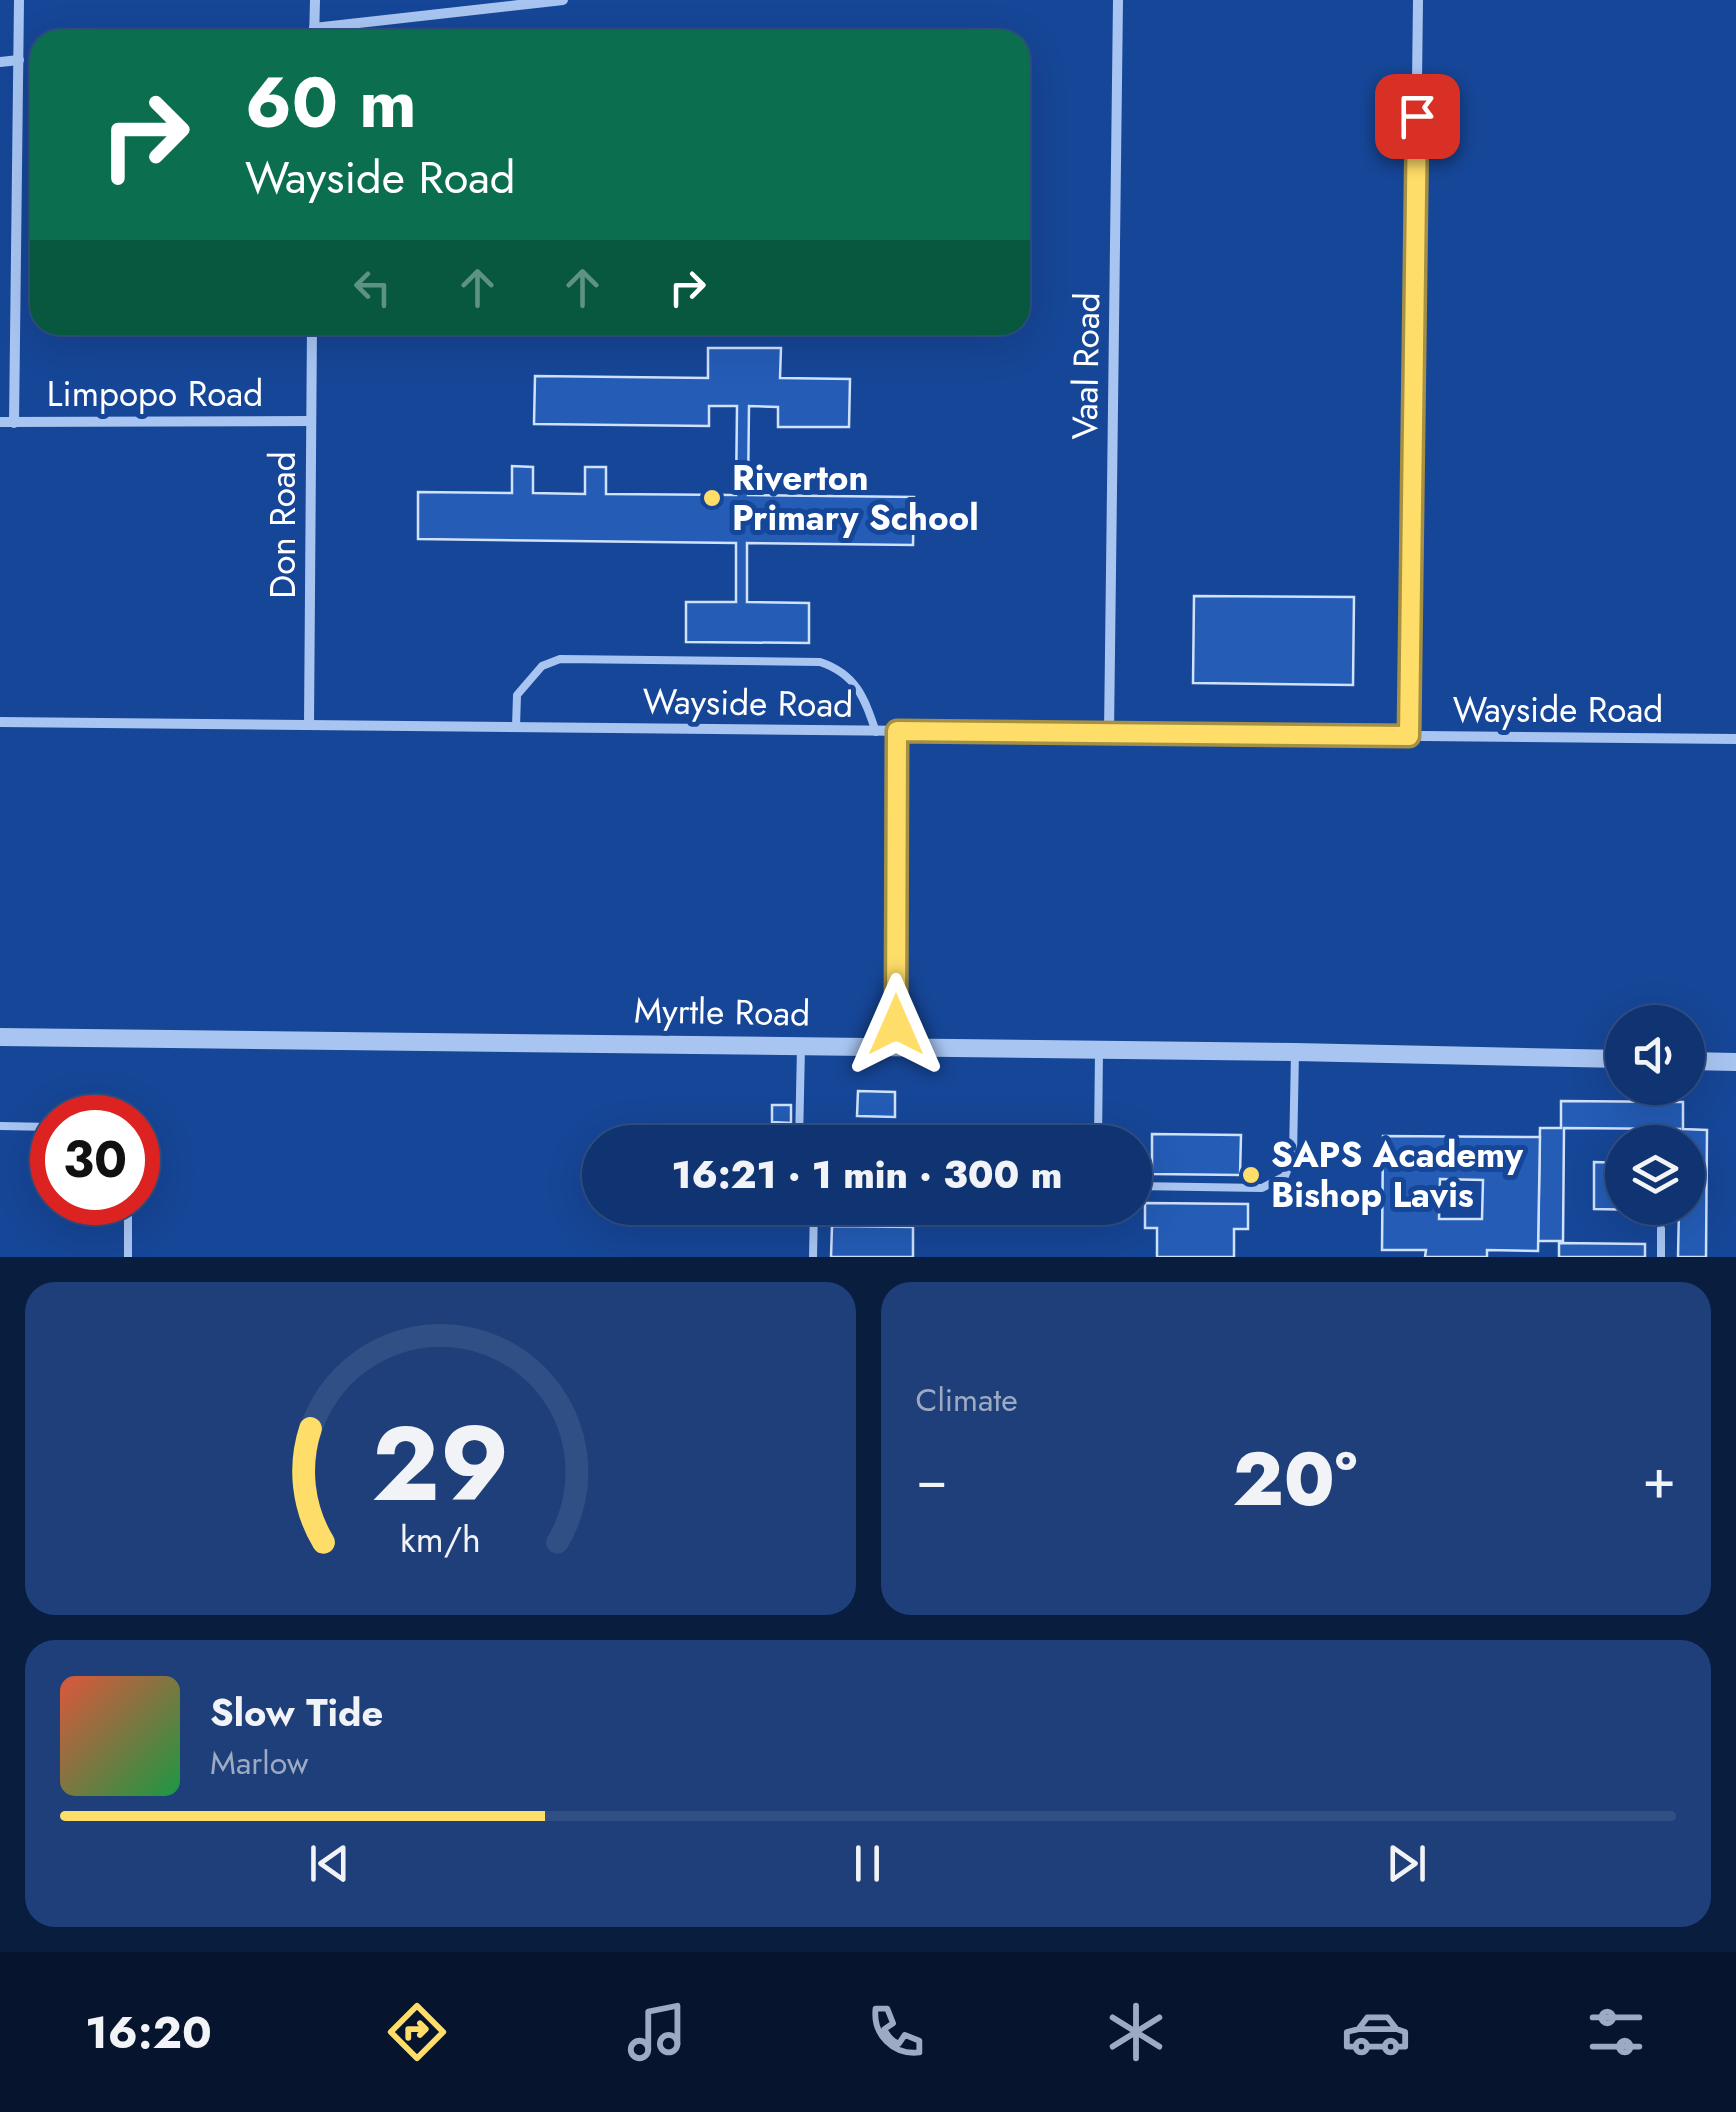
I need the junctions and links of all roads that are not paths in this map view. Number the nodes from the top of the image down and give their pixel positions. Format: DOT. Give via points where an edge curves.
graph roads {
  1 [pos="19,0"];
  2 [pos="315,0"];
  3 [pos="563,0"];
  4 [pos="1118,0"];
  5 [pos="1418,0"];
  6 [pos="314,30"];
  7 [pos="343,30"];
  8 [pos="19,60"];
  9 [pos="0,62"];
  10 [pos="312,335"];
  11 [pos="311,421"];
  12 [pos="0,422"];
  13 [pos="14,422"];
  14 [pos="0,722"];
  15 [pos="309,725"];
  16 [pos="516,727"];
  17 [pos="897,731"];
  18 [pos="876,732"];
  19 [pos="1108,733"];
  20 [pos="1409,736"];
  21 [pos="1736,739"];
  22 [pos="0,1037"];
  23 [pos="801,1046"];
  24 [pos="895,1047"];
  25 [pos="1099,1050"];
  26 [pos="1295,1052"];
  27 [pos="1605,1060"];
  28 [pos="1705,1061"];
  29 [pos="1736,1062"];
  30 [pos="799,1125"];
  31 [pos="1098,1125"];
  32 [pos="0,1126"];
  33 [pos="30,1127"];
  34 [pos="1152,1186"];
  35 [pos="128,1225"];
  36 [pos="814,1225"];
  37 [pos="1661,1229"];
  38 [pos="128,1257"];
  39 [pos="813,1257"];
  40 [pos="1661,1257"];
  1 -- 8 [label="street"];
  2 -- 6 [label="street"];
  3 -- 7 [label="street"];
  4 -- 19 [label="street, Vaal Road"];
  5 -- 20 [label="street"];
  8 -- 9 [label="street"];
  8 -- 13 [label="street"];
  10 -- 11 [label="street, Don Road"];
  11 -- 13 [label="street, Limpopo Road"];
  11 -- 15 [label="street, Don Road"];
  12 -- 13 [label="street, Limpopo Road"];
  14 -- 15 [label="street, Wayside Road"];
  15 -- 16 [label="street, Wayside Road"];
  16 -- 18 [label="street, Wayside Road"];
  16 -- 18 [label="lane" via="517,696 542,666 560,659 820,662 856,684"];
  17 -- 18 [label="street, Wayside Road"];
  17 -- 19 [label="street, Wayside Road"];
  17 -- 24 [label="street"];
  19 -- 20 [label="street, Wayside Road"];
  20 -- 21 [label="street, Wayside Road"];
  22 -- 23 [label="street, Myrtle Road"];
  23 -- 24 [label="street, Myrtle Road"];
  23 -- 30 [label="lane"];
  24 -- 25 [label="street, Myrtle Road"];
  25 -- 26 [label="street, Myrtle Road"];
  25 -- 31 [label="lane"];
  26 -- 27 [label="street, Myrtle Road"];
  26 -- 34 [label="lane" via="1294,1156 1286,1176 1262,1188"];
  28 -- 29 [label="street"];
  32 -- 33 [label="lane"];
  35 -- 38 [label="lane"];
  36 -- 39 [label="lane"];
  37 -- 40 [label="lane"];
}
